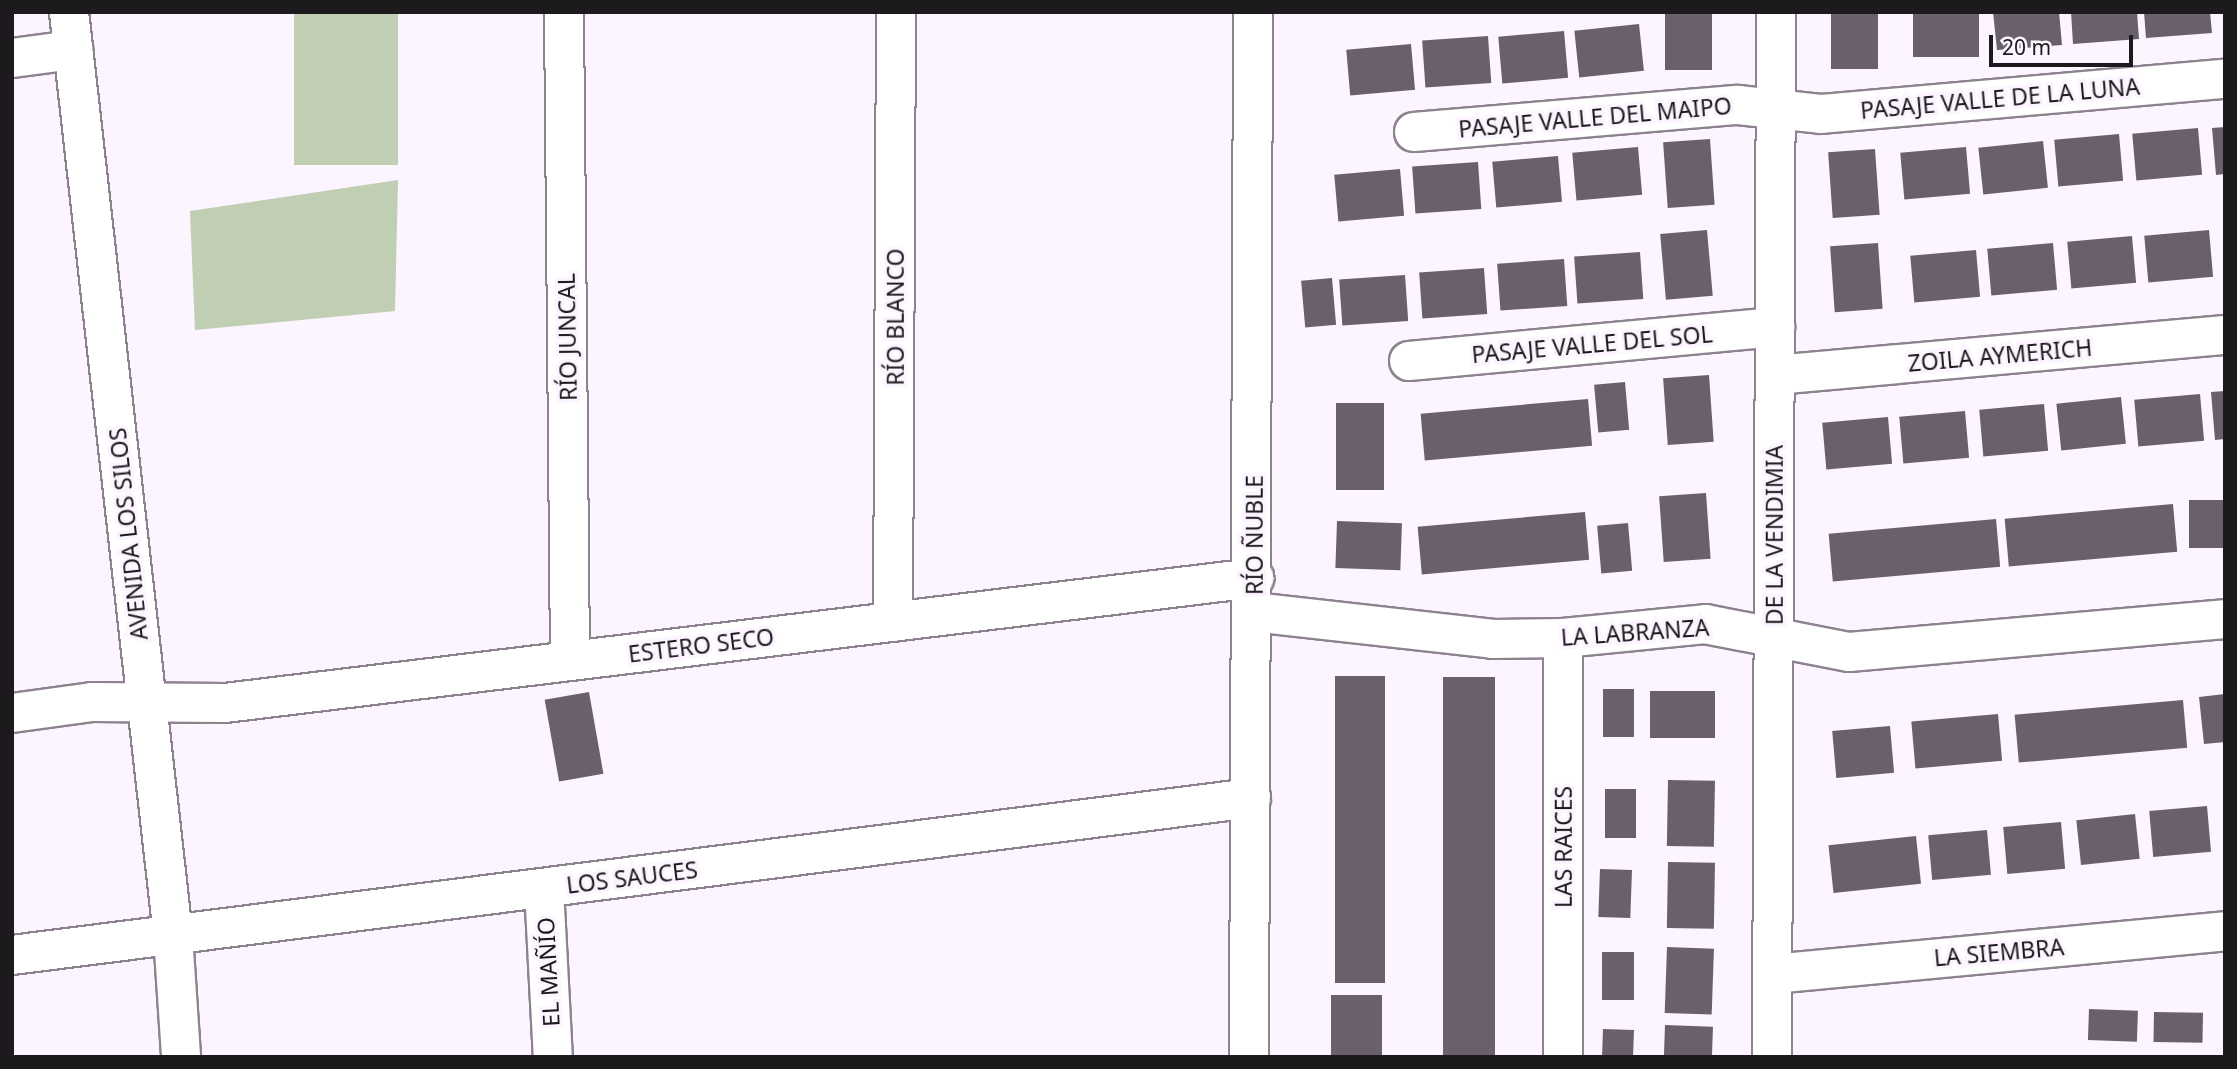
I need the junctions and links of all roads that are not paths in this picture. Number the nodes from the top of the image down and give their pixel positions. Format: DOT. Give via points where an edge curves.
graph roads {
  1 [pos="69,12"];
  2 [pos="564,12"];
  3 [pos="896,12"];
  4 [pos="1253,12"];
  5 [pos="1776,12"];
  6 [pos="73,50"];
  7 [pos="12,58"];
  8 [pos="2225,79"];
  9 [pos="1776,109"];
  10 [pos="1414,132"];
  11 [pos="1775,327"];
  12 [pos="2225,335"];
  13 [pos="1409,361"];
  14 [pos="1775,375"];
  15 [pos="1254,595"];
  16 [pos="2225,619"];
  17 [pos="893,622"];
  18 [pos="1774,637"];
  19 [pos="1563,638"];
  20 [pos="570,661"];
  21 [pos="147,703"];
  22 [pos="12,713"];
  23 [pos="1251,798"];
  24 [pos="544,888"];
  25 [pos="2225,931"];
  26 [pos="173,935"];
  27 [pos="12,955"];
  28 [pos="1773,974"];
  29 [pos="181,1057"];
  30 [pos="553,1057"];
  31 [pos="1250,1057"];
  32 [pos="1563,1057"];
  33 [pos="1772,1057"];
  1 -- 6 [label="street, AVENIDA LOS SILOS"];
  2 -- 20 [label="street, RÍO JUNCAL"];
  3 -- 17 [label="street, RÍO BLANCO"];
  4 -- 15 [label="street, RÍO ÑUBLE"];
  5 -- 9 [label="street, DE LA VENDIMIA"];
  6 -- 7 [label="street"];
  6 -- 21 [label="street, AVENIDA LOS SILOS"];
  8 -- 9 [label="street, PASAJE VALLE DE LA LUNA" via="1821,114"];
  9 -- 10 [label="street, PASAJE VALLE DEL MAIPO" via="1723,106"];
  9 -- 11 [label="street, DE LA VENDIMIA"];
  11 -- 13 [label="street, PASAJE VALLE DEL SOL"];
  11 -- 14 [label="street, DE LA VENDIMIA"];
  12 -- 14 [label="street, ZOILA AYMERICH"];
  14 -- 18 [label="street, DE LA VENDIMIA"];
  15 -- 17 [label="street, ESTERO SECO"];
  15 -- 19 [label="street, LA LABRANZA" via="1438,635"];
  15 -- 23 [label="street, RÍO ÑUBLE"];
  16 -- 18 [label="street, LA LABRANZA" via="1849,652"];
  17 -- 20 [label="street, ESTERO SECO"];
  18 -- 19 [label="street, LA LABRANZA" via="1705,624"];
  18 -- 28 [label="street, DE LA VENDIMIA"];
  19 -- 32 [label="street, LAS RAICES"];
  20 -- 21 [label="street, ESTERO SECO" via="225,703"];
  21 -- 22 [label="street, ESTERO SECO" via="92,702"];
  21 -- 26 [label="street, AVENIDA LOS SILOS"];
  23 -- 24 [label="street, LOS SAUCES"];
  23 -- 31 [label="street, RÍO ÑUBLE"];
  24 -- 26 [label="street, LOS SAUCES"];
  24 -- 30 [label="street, EL MAÑÍO"];
  25 -- 28 [label="street, LA SIEMBRA"];
  26 -- 27 [label="street, LOS SAUCES"];
  26 -- 29 [label="street, AVENIDA LOS SILOS"];
  28 -- 33 [label="street, DE LA VENDIMIA"];
}
